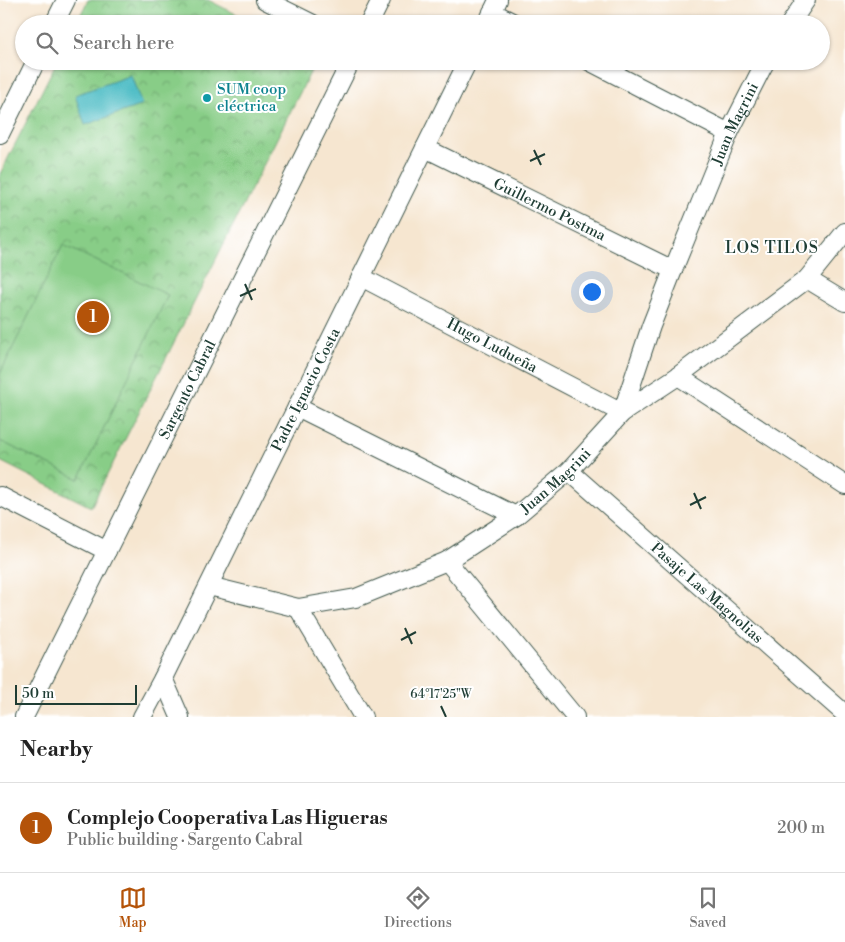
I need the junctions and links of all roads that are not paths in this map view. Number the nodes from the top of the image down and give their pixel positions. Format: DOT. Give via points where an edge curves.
graph roads {
  1 [pos="66,0"];
  2 [pos="265,0"];
  3 [pos="381,0"];
  4 [pos="801,1"];
  5 [pos="58,15"];
  6 [pos="295,15"];
  7 [pos="374,15"];
  8 [pos="794,15"];
  9 [pos="32,70"];
  10 [pos="347,70"];
  11 [pos="464,70"];
  12 [pos="606,70"];
  13 [pos="761,70"];
  14 [pos="729,133"];
  15 [pos="0,134"];
  16 [pos="425,148"];
  17 [pos="845,232"];
  18 [pos="673,270"];
  19 [pos="361,277"];
  20 [pos="806,279"];
  21 [pos="845,302"];
  22 [pos="678,376"];
  23 [pos="297,407"];
  24 [pos="622,413"];
  25 [pos="569,471"];
  26 [pos="845,485"];
  27 [pos="0,496"];
  28 [pos="516,516"];
  29 [pos="107,551"];
  30 [pos="448,561"];
  31 [pos="208,586"];
  32 [pos="298,608"];
  33 [pos="162,678"];
  34 [pos="845,714"];
  35 [pos="24,717"];
  36 [pos="142,717"];
  37 [pos="180,717"];
  38 [pos="363,717"];
  39 [pos="574,717"];
  1 -- 5 [label="street"];
  2 -- 6 [label="street"];
  3 -- 7 [label="street"];
  4 -- 8 [label="street"];
  9 -- 15 [label="street"];
  10 -- 29 [label="street, Sargento Cabral"];
  11 -- 16 [label="street, Padre Ignacio Costa"];
  12 -- 14 [label="street"];
  13 -- 14 [label="street, Juan Magrini"];
  14 -- 18 [label="street, Juan Magrini"];
  16 -- 18 [label="street, Guillermo Postma"];
  16 -- 19 [label="street, Padre Ignacio Costa"];
  17 -- 20 [label="street, Juan Magrini"];
  18 -- 24 [label="street, Juan Magrini"];
  19 -- 23 [label="street, Padre Ignacio Costa"];
  19 -- 24 [label="street, Hugo Ludueña"];
  20 -- 21 [label="street"];
  20 -- 22 [label="street, Juan Magrini"];
  22 -- 24 [label="street, Juan Magrini"];
  22 -- 26 [label="street"];
  23 -- 28 [label="street"];
  23 -- 31 [label="street, Padre Ignacio Costa"];
  24 -- 25 [label="street, Juan Magrini"];
  25 -- 28 [label="street, Juan Magrini"];
  25 -- 34 [label="street, Pasaje Las Magnolias"];
  27 -- 29 [label="street"];
  28 -- 30 [label="street, Juan Magrini"];
  29 -- 35 [label="street, Sargento Cabral"];
  30 -- 32 [label="street, Juan Magrini" via="356,598"];
  30 -- 39 [label="street"];
  31 -- 32 [label="street, Juan Magrini"];
  31 -- 33 [label="street, Padre Ignacio Costa"];
  32 -- 38 [label="street"];
  33 -- 36 [label="street, Padre Ignacio Costa"];
  33 -- 37 [label="street"];
}
